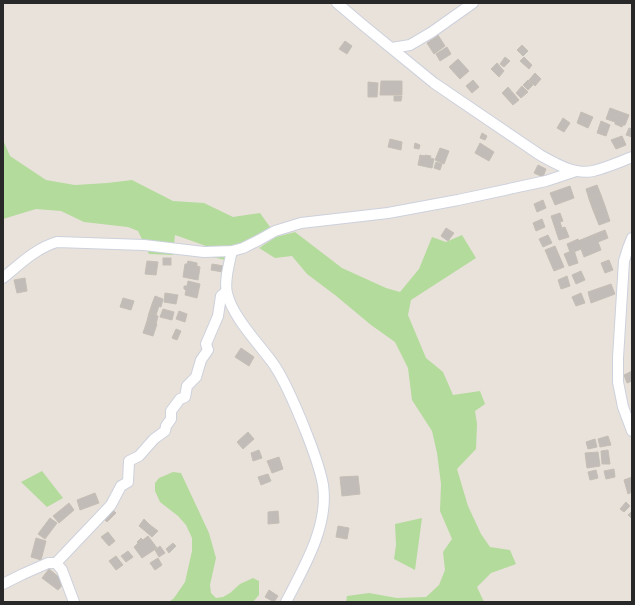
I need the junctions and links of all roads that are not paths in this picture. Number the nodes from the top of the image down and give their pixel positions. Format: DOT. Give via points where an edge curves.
graph roads {
  1 [pos="338,3"];
  2 [pos="473,3"];
  3 [pos="392,48"];
  4 [pos="632,157"];
  5 [pos="576,171"];
  6 [pos="632,238"];
  7 [pos="232,251"];
  8 [pos="3,278"];
  9 [pos="226,292"];
  10 [pos="632,431"];
  11 [pos="56,563"];
  12 [pos="3,584"];
  13 [pos="74,602"];
  14 [pos="286,602"];
  1 -- 3 [label="street"];
  2 -- 3 [label="street" via="410,45"];
  3 -- 5 [label="street" via="434,83 540,155"];
  4 -- 5 [label="street" via="592,171"];
  5 -- 7 [label="street" via="546,181 458,200 388,213 302,223 275,231"];
  6 -- 10 [label="street" via="624,261 618,382 623,407"];
  7 -- 8 [label="street" via="204,252 144,245 57,242 39,250"];
  7 -- 9 [label="street" via="226,275"];
  9 -- 11 [label="street" via="221,296 218,316 206,344 208,350 201,360 196,377 188,386 185,397 180,399 171,411 166,431 129,462 128,482 121,486 111,505"];
  9 -- 14 [label="street" via="238,316 273,363 297,410 316,456 323,486 324,502 316,540"];
  11 -- 12 [label="street" via="48,563"];
  11 -- 13 [label="street" via="62,570"];
}
